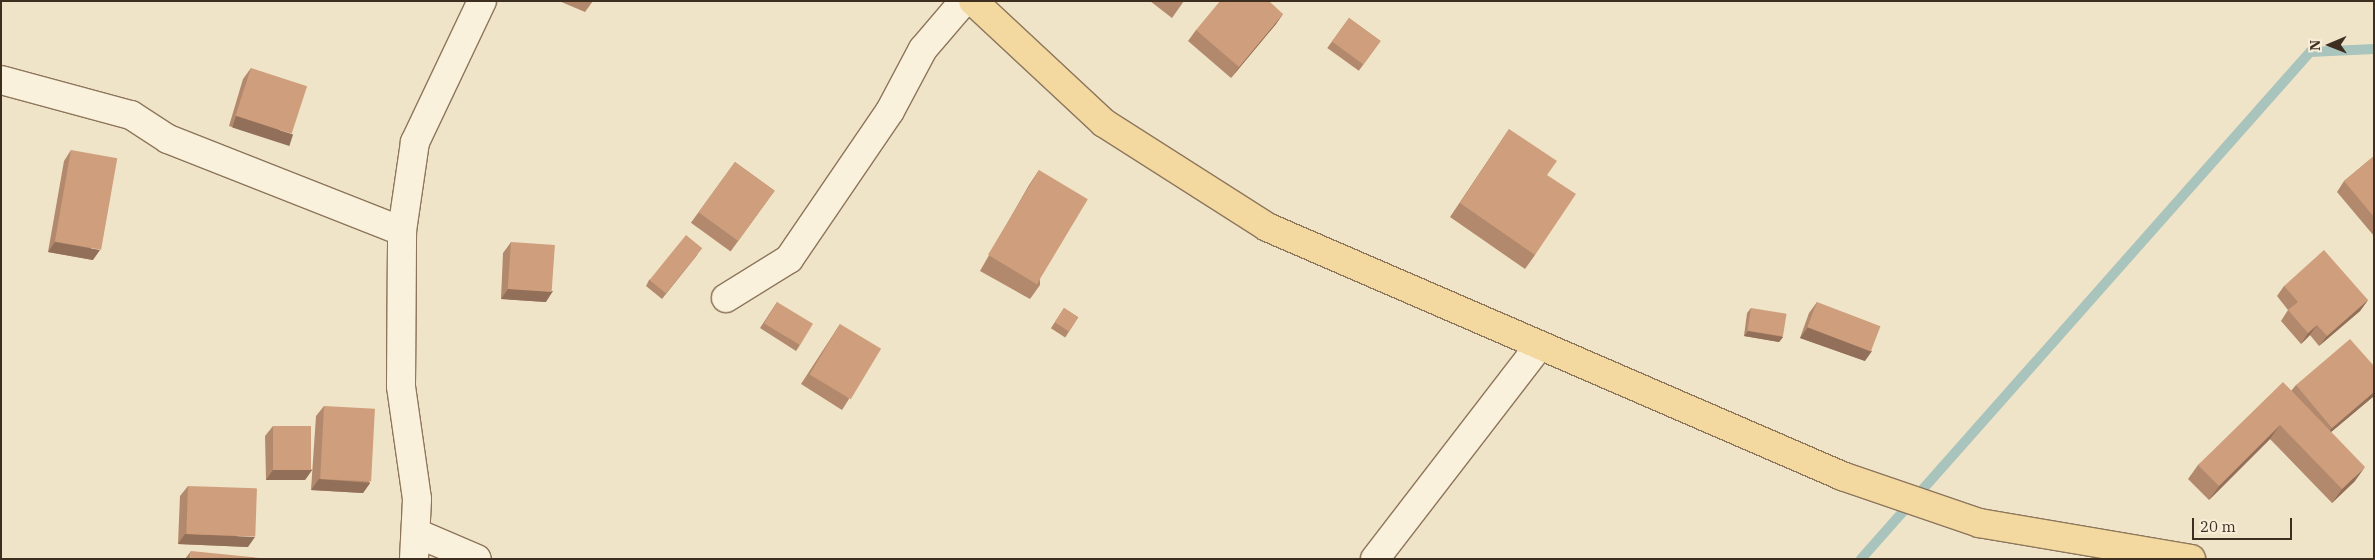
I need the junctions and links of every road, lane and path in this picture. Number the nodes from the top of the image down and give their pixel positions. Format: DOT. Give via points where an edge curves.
graph roads {
  1 [pos="482,1"];
  2 [pos="964,1"];
  3 [pos="973,1"];
  4 [pos="1,80"];
  5 [pos="402,231"];
  6 [pos="726,298"];
  7 [pos="1538,347"];
  8 [pos="415,546"];
  9 [pos="477,559"];
  10 [pos="1375,559"];
  11 [pos="2191,559"];
  1 -- 5 [label="street" via="415,142"];
  2 -- 6 [label="street" via="923,49 890,111 789,258"];
  3 -- 7 [label="main road" via="1104,123 1172,169 1267,226"];
  4 -- 5 [label="street" via="131,115 168,138"];
  5 -- 8 [label="street" via="401,386 417,499"];
  7 -- 10 [label="street"];
  7 -- 11 [label="main road" via="1842,476 1979,523"];
  8 -- 9 [label="street"];
}
